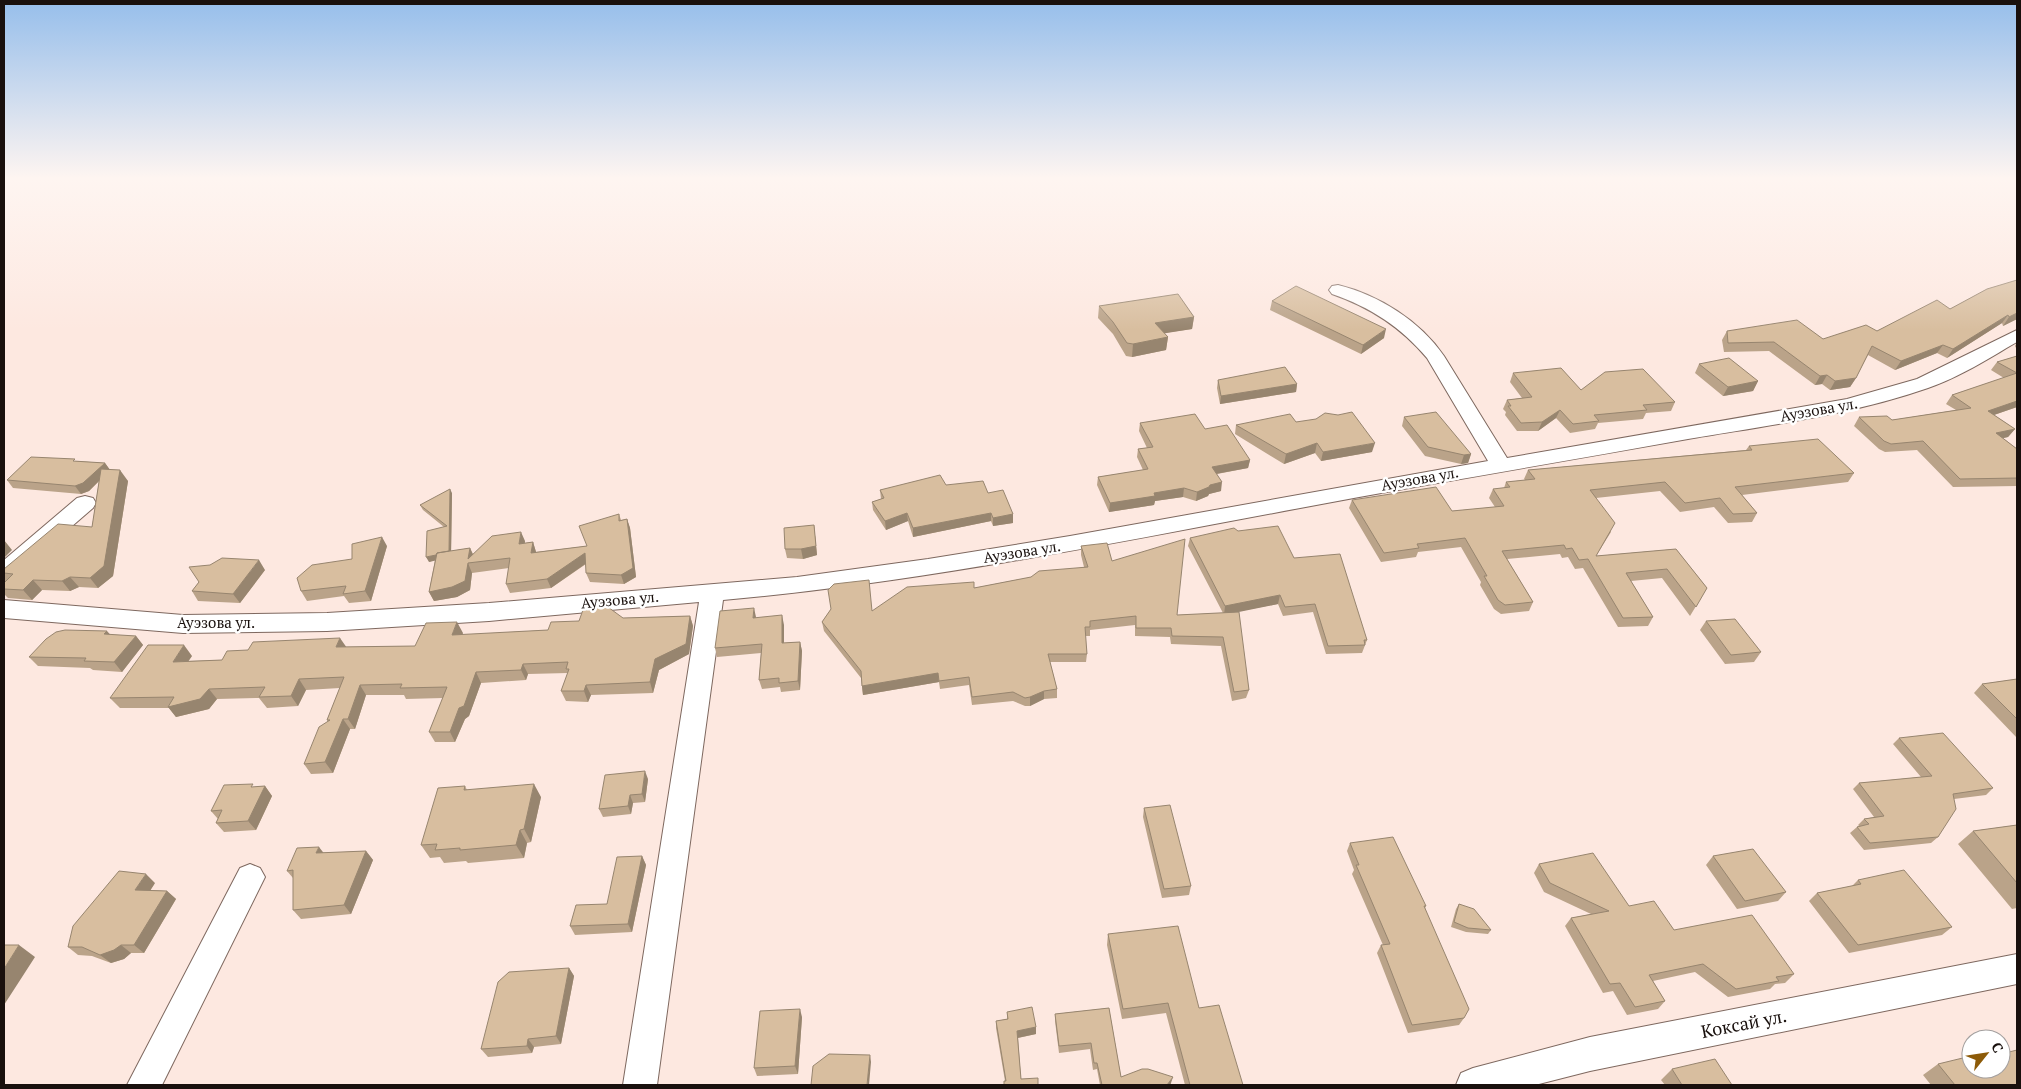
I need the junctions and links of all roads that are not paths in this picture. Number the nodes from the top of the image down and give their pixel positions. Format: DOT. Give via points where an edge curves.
graph roads {
  1 [pos="1338,290"];
  2 [pos="2017,335"];
  3 [pos="1501,466"];
  4 [pos="85,503"];
  5 [pos="4,572"];
  6 [pos="712,592"];
  7 [pos="4,609"];
  8 [pos="250,877"];
  9 [pos="2017,969"];
  10 [pos="144,1085"];
  11 [pos="640,1085"];
  12 [pos="1473,1085"];
  1 -- 3 [label="street" via="1372,303 1424,341"];
  2 -- 3 [label="street, Ауэзова ул." via="1924,383 1849,406"];
  3 -- 6 [label="street, Ауэзова ул." via="928,568"];
  4 -- 5 [label="street"];
  6 -- 7 [label="street, Ауэзова ул." via="489,612 327,622 183,624"];
  6 -- 11 [label="street"];
  8 -- 10 [label="street"];
  9 -- 12 [label="street, Коксай ул." via="1590,1054"];
}
